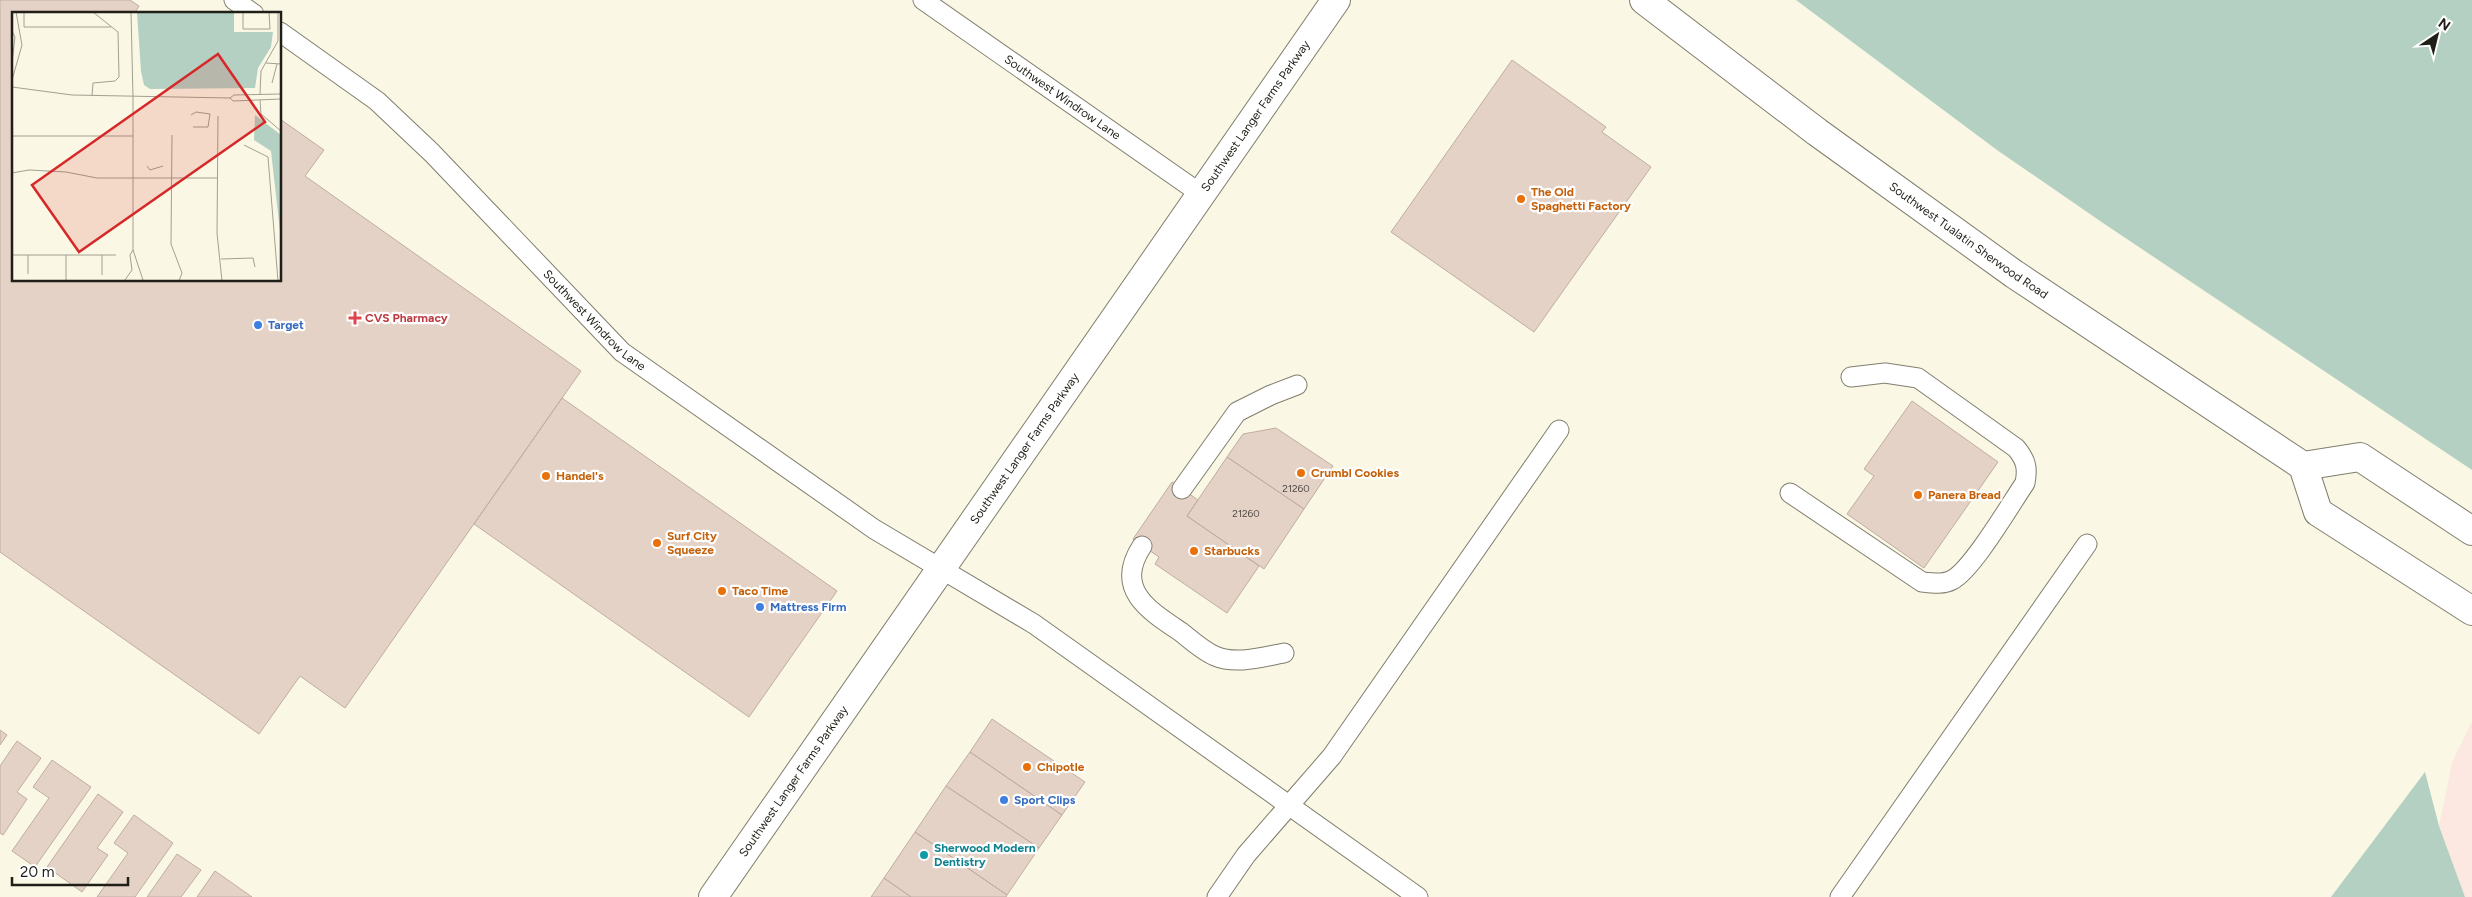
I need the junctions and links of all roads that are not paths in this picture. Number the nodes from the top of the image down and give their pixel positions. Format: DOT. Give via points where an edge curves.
graph roads {
  1 [pos="234,0"];
  2 [pos="924,0"];
  3 [pos="1336,0"];
  4 [pos="1644,0"];
  5 [pos="251,12"];
  6 [pos="281,33"];
  7 [pos="1201,194"];
  8 [pos="1851,377"];
  9 [pos="1297,385"];
  10 [pos="1559,430"];
  11 [pos="2303,466"];
  12 [pos="1182,489"];
  13 [pos="1790,493"];
  14 [pos="2472,531"];
  15 [pos="2087,544"];
  16 [pos="1142,546"];
  17 [pos="940,568"];
  18 [pos="2472,611"];
  19 [pos="1284,653"];
  20 [pos="1289,806"];
  21 [pos="713,897"];
  22 [pos="1217,897"];
  23 [pos="1418,897"];
  24 [pos="1840,897"];
  1 -- 5 [label="lane"];
  2 -- 7 [label="lane, Southwest Windrow Lane"];
  3 -- 7 [label="main road, Southwest Langer Farms Parkway"];
  4 -- 11 [label="main road, Southwest Tualatin Sherwood Road" via="1817,132 2014,274"];
  6 -- 17 [label="lane, Southwest Windrow Lane" via="377,101 432,153 622,352 874,529"];
  7 -- 17 [label="main road, Southwest Langer Farms Parkway"];
  8 -- 13 [label="lane" via="1885,373 1918,378 2016,448 2028,470 2025,484 1968,568 1952,581 1935,584 1922,582"];
  9 -- 12 [label="lane" via="1238,412"];
  10 -- 20 [label="lane" via="1332,756"];
  11 -- 14 [label="main road" via="2360,457"];
  11 -- 18 [label="main road" via="2318,512"];
  15 -- 24 [label="lane"];
  16 -- 19 [label="lane" via="1135,556 1131,574 1135,594 1147,609 1216,656 1240,660"];
  17 -- 20 [label="lane, Southwest Windrow Lane" via="1034,624"];
  17 -- 21 [label="main road, Southwest Langer Farms Parkway"];
  20 -- 22 [label="lane" via="1246,855"];
  20 -- 23 [label="lane, Southwest Windrow Lane"];
}
